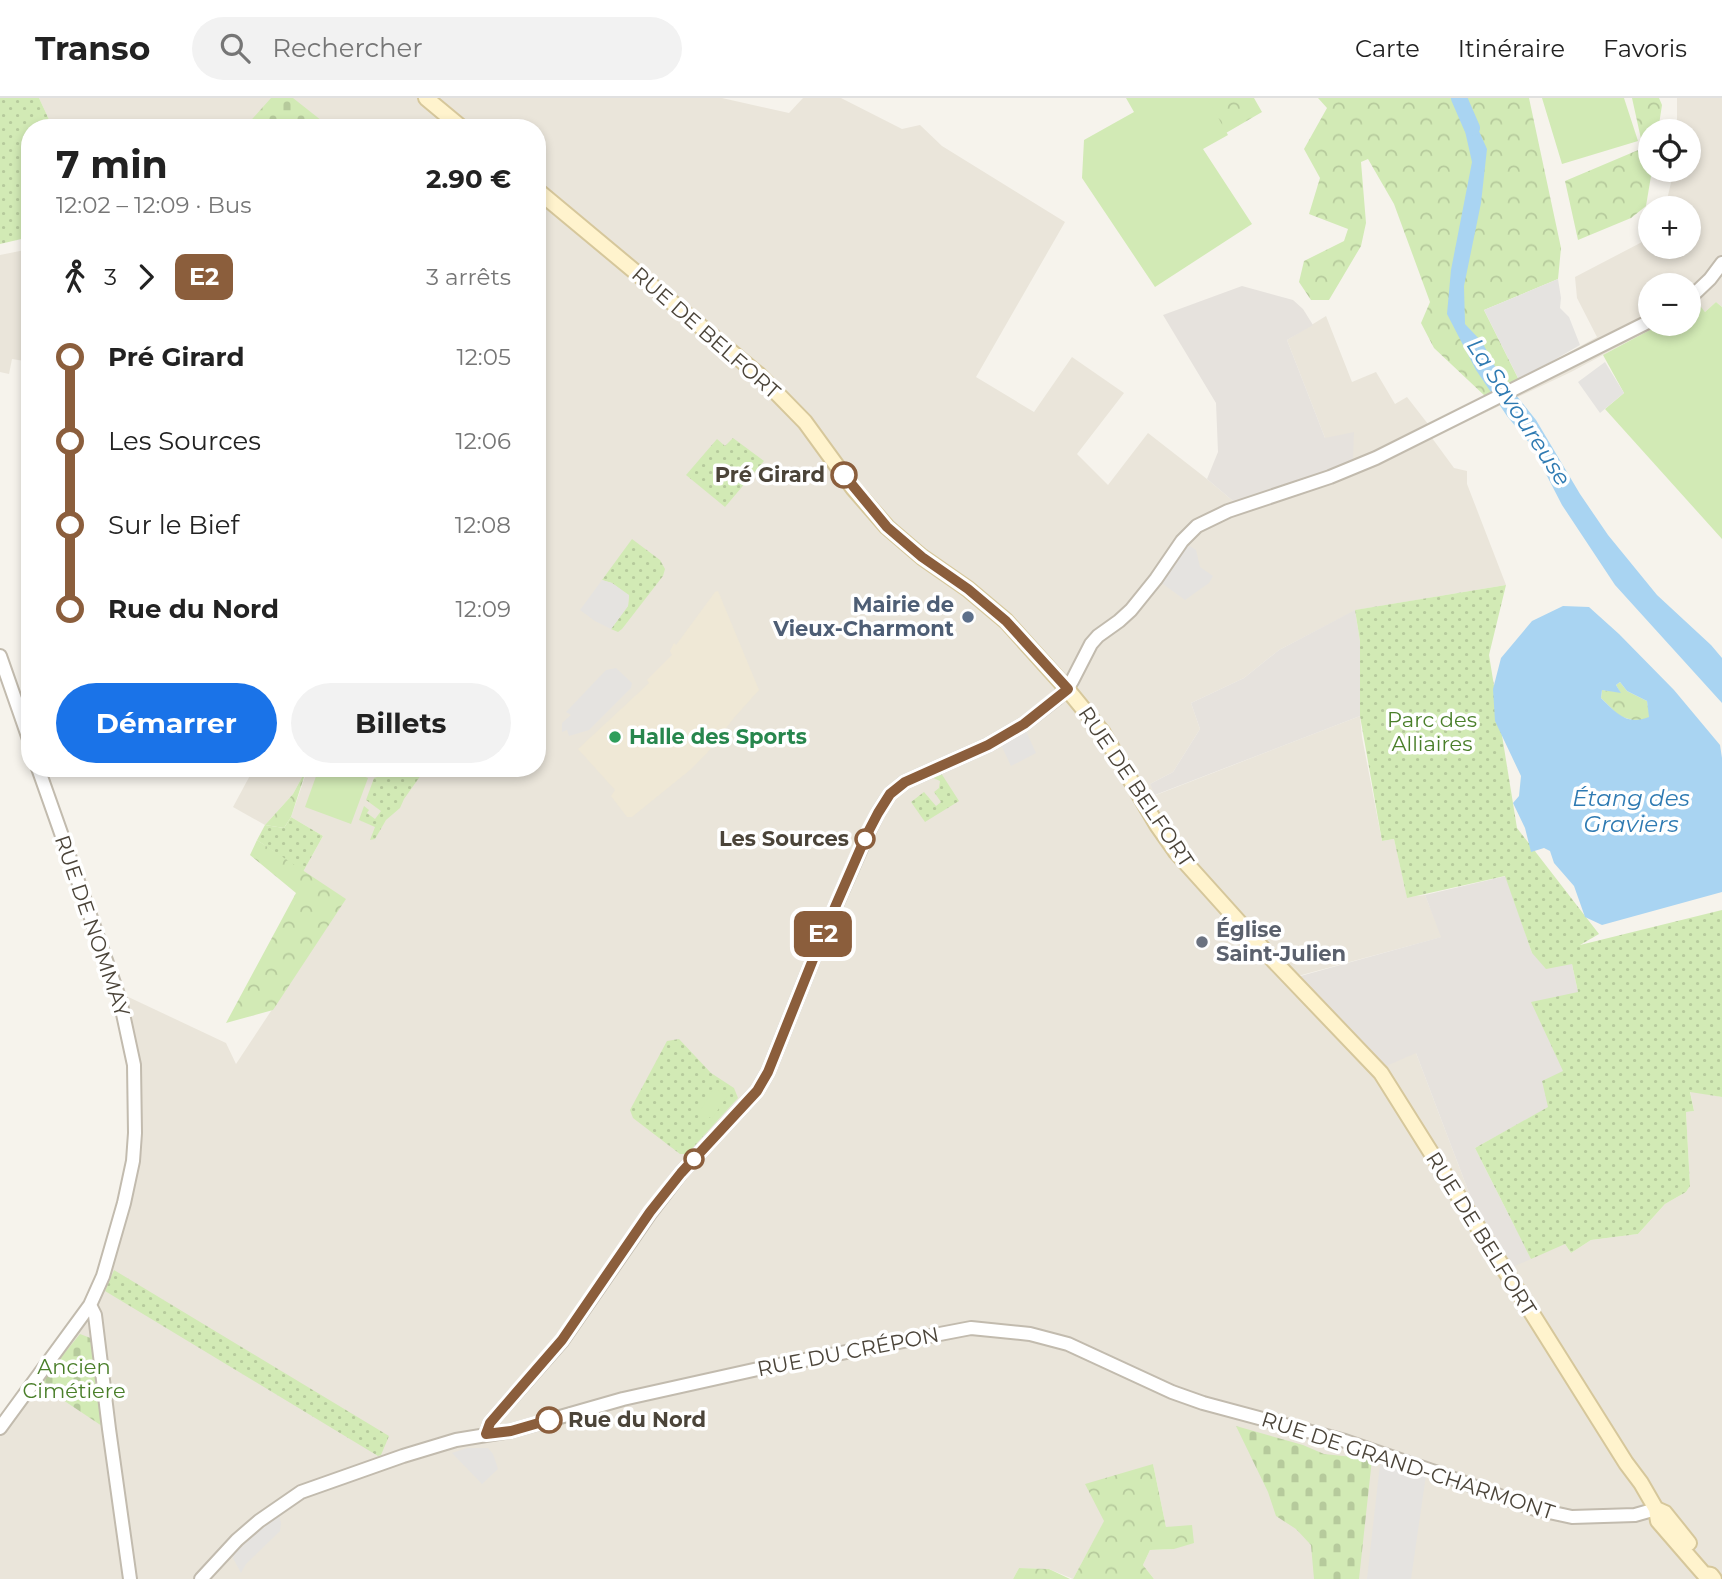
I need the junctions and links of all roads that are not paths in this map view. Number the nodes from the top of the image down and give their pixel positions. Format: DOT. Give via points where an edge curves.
graph roads {
  1 [pos="426,98"];
  2 [pos="451,119"];
  3 [pos="546,198"];
  4 [pos="1722,263"];
  5 [pos="1701,288"];
  6 [pos="1638,327"];
  7 [pos="0,656"];
  8 [pos="1068,689"];
  9 [pos="21,716"];
  10 [pos="41,777"];
  11 [pos="90,1305"];
  12 [pos="1203,1403"];
  13 [pos="0,1428"];
  14 [pos="486,1434"];
  15 [pos="1656,1509"];
  16 [pos="1712,1577"];
  17 [pos="130,1579"];
  18 [pos="201,1579"];
  1 -- 2 [label="main road"];
  3 -- 8 [label="main road, RUE DE BELFORT" via="759,375 805,422 887,527 1006,621"];
  4 -- 5 [label="street"];
  6 -- 8 [label="street" via="1376,458 1197,526 1131,610 1091,644"];
  7 -- 9 [label="street"];
  8 -- 14 [label="street" via="1024,724 905,782 890,794 864,840 757,1091 650,1212 562,1340 490,1423"];
  8 -- 15 [label="main road, RUE DE BELFORT" via="1103,733 1176,852 1381,1073"];
  10 -- 11 [label="street, RUE DE NOMMAY" via="114,981 134,1065 133,1161 112,1246"];
  11 -- 13 [label="street, RUE DE NOMMAY"];
  11 -- 17 [label="street" via="95,1315"];
  12 -- 14 [label="street, RUE DU CRÉPON" via="1068,1344 1030,1334 971,1328 758,1369"];
  12 -- 15 [label="street, RUE DE GRAND-CHARMONT" via="1345,1441 1564,1516 1635,1515"];
  14 -- 18 [label="street, RUE DU CRÉPON" via="402,1456 301,1492 237,1540"];
  15 -- 16 [label="main road, RUE DE BELFORT" via="1665,1513 1710,1568"];
}
